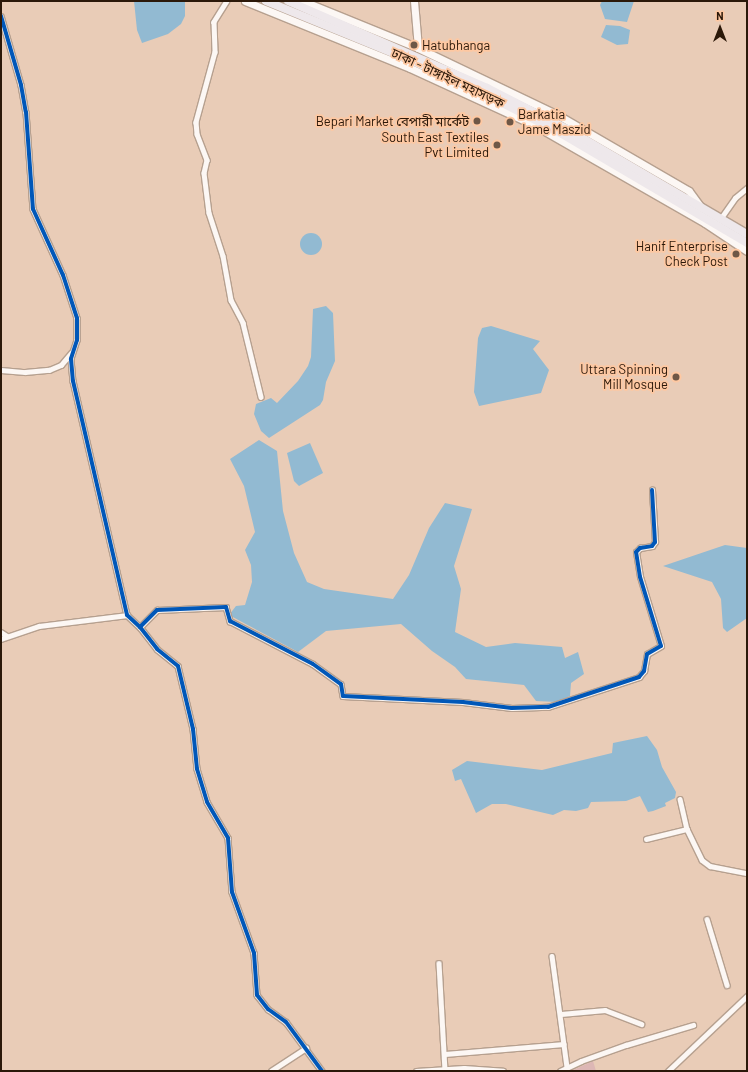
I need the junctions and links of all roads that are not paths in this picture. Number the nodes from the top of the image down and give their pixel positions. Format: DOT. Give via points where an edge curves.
graph roads {
  1 [pos="227,1"];
  2 [pos="245,1"];
  3 [pos="266,1"];
  4 [pos="288,1"];
  5 [pos="303,1"];
  6 [pos="414,1"];
  7 [pos="1,16"];
  8 [pos="418,48"];
  9 [pos="747,188"];
  10 [pos="701,206"];
  11 [pos="690,212"];
  12 [pos="721,218"];
  13 [pos="747,234"];
  14 [pos="747,243"];
  15 [pos="747,251"];
  16 [pos="72,352"];
  17 [pos="1,370"];
  18 [pos="261,397"];
  19 [pos="652,490"];
  20 [pos="127,615"];
  21 [pos="140,627"];
  22 [pos="1,632"];
  23 [pos="7,636"];
  24 [pos="1,639"];
  25 [pos="680,799"];
  26 [pos="687,830"];
  27 [pos="646,838"];
  28 [pos="747,873"];
  29 [pos="707,919"];
  30 [pos="552,956"];
  31 [pos="439,963"];
  32 [pos="727,985"];
  33 [pos="747,996"];
  34 [pos="561,1014"];
  35 [pos="641,1024"];
  36 [pos="693,1025"];
  37 [pos="564,1044"];
  38 [pos="306,1048"];
  39 [pos="445,1054"];
  40 [pos="567,1067"];
  41 [pos="445,1069"];
  42 [pos="271,1071"];
  43 [pos="322,1071"];
  44 [pos="416,1071"];
  45 [pos="503,1071"];
  46 [pos="560,1071"];
  47 [pos="668,1071"];
  1 -- 18 [label="street" via="214,22 215,52 209,82 196,122 197,134 207,160 204,180 209,212 223,256 231,300 243,323"];
  2 -- 11 [label="main road" via="403,65 534,125"];
  3 -- 11 [label="highway, ঢাকা - টাঙ্গাইল মহাসড়ক" via="483,93 562,134"];
  4 -- 10 [label="highway, ঢাকা - টাঙ্গাইল মহাসড়ক" via="487,88 567,129"];
  5 -- 8 [label="main road"];
  6 -- 8 [label="main road"];
  7 -- 16 [label="street" via="26,112 33,209 63,275 77,318 77,340"];
  8 -- 10 [label="main road" via="558,115 689,191"];
  9 -- 12 [label="street" via="735,198"];
  10 -- 12 [label="highway, ঢাকা - টাঙ্গাইল মহাসড়ক"];
  11 -- 14 [label="highway, ঢাকা - টাঙ্গাইল মহাসড়ক"];
  11 -- 15 [label="main road"];
  12 -- 13 [label="highway, ঢাকা - টাঙ্গাইল মহাসড়ক"];
  16 -- 17 [label="street" via="61,364 49,370"];
  16 -- 20 [label="street" via="70,366 82,429 98,483"];
  19 -- 21 [label="street" via="655,542 652,546 640,548 636,552 640,577 661,646 647,654 644,671 639,678 548,708 512,708 463,702 343,696 341,684 312,664 230,621 226,607 157,610"];
  20 -- 21 [label="street"];
  20 -- 23 [label="street" via="39,626"];
  21 -- 38 [label="street" via="156,649 178,666 193,729 197,769 207,802 228,838 232,892 254,953 257,994 268,1009 286,1022"];
  22 -- 23 [label="street"];
  23 -- 24 [label="street"];
  25 -- 26 [label="street"];
  26 -- 27 [label="street"];
  26 -- 28 [label="street" via="695,850 706,863 729,871"];
  29 -- 32 [label="street"];
  30 -- 34 [label="street"];
  31 -- 39 [label="street"];
  33 -- 47 [label="street"];
  34 -- 35 [label="street" via="605,1010"];
  34 -- 37 [label="street"];
  36 -- 40 [label="street" via="626,1045"];
  37 -- 39 [label="street"];
  37 -- 40 [label="street"];
  38 -- 42 [label="street"];
  38 -- 43 [label="street"];
  39 -- 41 [label="street"];
  40 -- 46 [label="street"];
  41 -- 44 [label="street"];
  41 -- 45 [label="street"];
}
